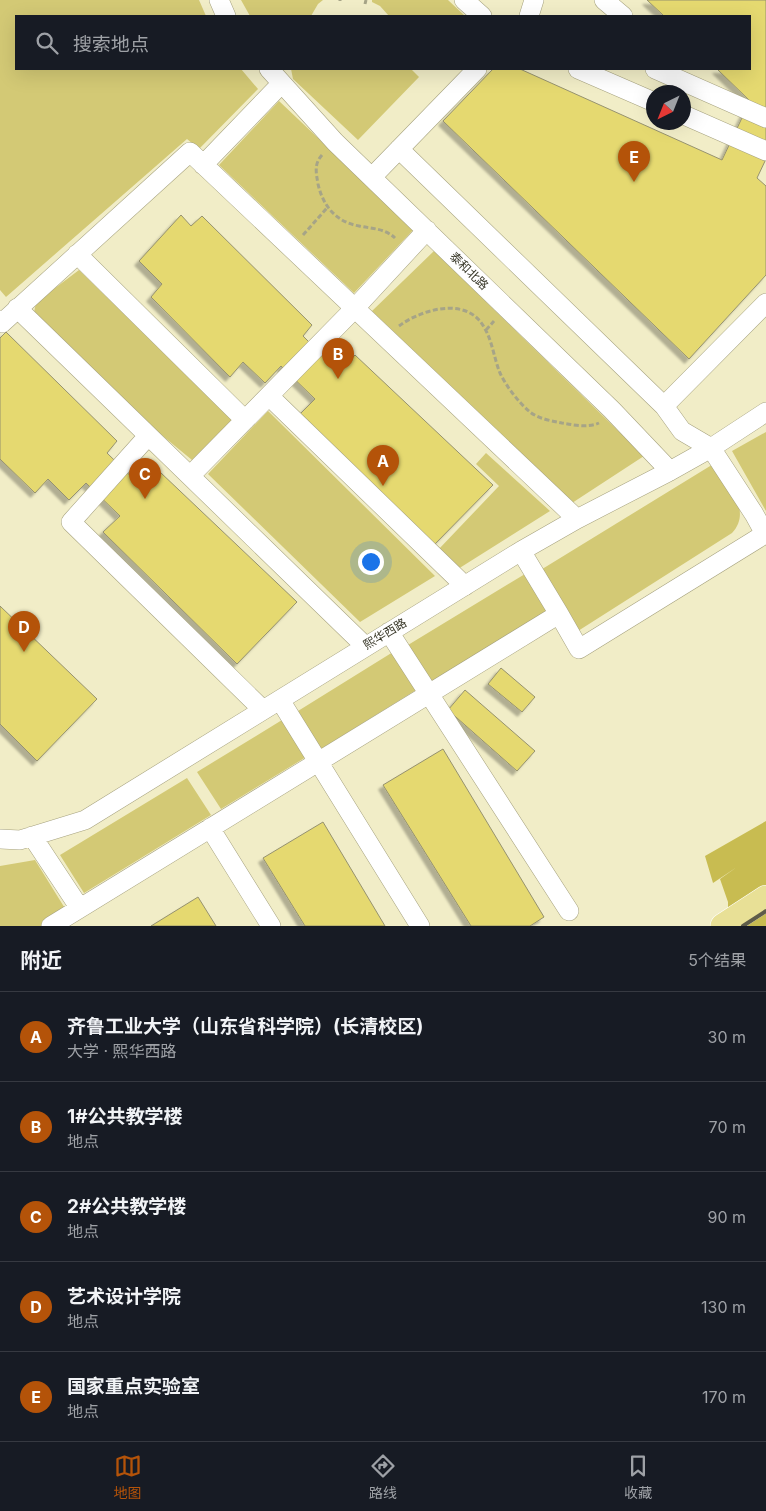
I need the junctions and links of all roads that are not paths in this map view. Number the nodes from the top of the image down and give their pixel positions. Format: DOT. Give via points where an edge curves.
graph roads {
  1 [pos="220,0"];
  2 [pos="464,0"];
  3 [pos="534,0"];
  4 [pos="604,0"];
  5 [pos="226,15"];
  6 [pos="481,15"];
  7 [pos="529,15"];
  8 [pos="622,15"];
  9 [pos="269,70"];
  10 [pos="476,70"];
  11 [pos="580,70"];
  12 [pos="657,70"];
  13 [pos="683,70"];
  14 [pos="281,84"];
  15 [pos="706,90"];
  16 [pos="646,99"];
  17 [pos="691,118"];
  18 [pos="766,118"];
  19 [pos="399,149"];
  20 [pos="766,152"];
  21 [pos="203,164"];
  22 [pos="372,177"];
  23 [pos="427,230"];
  24 [pos="77,254"];
  25 [pos="766,303"];
  26 [pos="17,308"];
  27 [pos="354,309"];
  28 [pos="0,320"];
  29 [pos="268,396"];
  30 [pos="664,406"];
  31 [pos="766,412"];
  32 [pos="245,420"];
  33 [pos="148,436"];
  34 [pos="711,448"];
  35 [pos="670,471"];
  36 [pos="190,476"];
  37 [pos="577,519"];
  38 [pos="521,551"];
  39 [pos="465,586"];
  40 [pos="558,614"];
  41 [pos="389,632"];
  42 [pos="365,646"];
  43 [pos="428,694"];
  44 [pos="280,700"];
  45 [pos="263,710"];
  46 [pos="318,761"];
  47 [pos="210,828"];
  48 [pos="32,836"];
  49 [pos="0,839"];
  50 [pos="760,902"];
  51 [pos="79,907"];
  52 [pos="569,912"];
  53 [pos="50,926"];
  54 [pos="271,926"];
  55 [pos="420,926"];
  56 [pos="724,926"];
  1 -- 5 [label="street"];
  2 -- 6 [label="street"];
  3 -- 7 [label="street"];
  4 -- 8 [label="street"];
  9 -- 14 [label="street, 泰和北路"];
  10 -- 19 [label="street"];
  11 -- 16 [label="street"];
  12 -- 15 [label="street"];
  13 -- 15 [label="street"];
  14 -- 21 [label="street"];
  14 -- 22 [label="street, 泰和北路"];
  15 -- 18 [label="street"];
  17 -- 20 [label="street"];
  19 -- 22 [label="street"];
  19 -- 30 [label="street"];
  21 -- 24 [label="street" via="190,152"];
  21 -- 27 [label="street"];
  22 -- 23 [label="street, 泰和北路"];
  23 -- 27 [label="street"];
  23 -- 35 [label="street, 泰和北路"];
  24 -- 26 [label="street"];
  24 -- 32 [label="street"];
  25 -- 30 [label="street"];
  26 -- 28 [label="street" via="2,322"];
  26 -- 33 [label="street"];
  27 -- 29 [label="street"];
  27 -- 37 [label="street"];
  29 -- 32 [label="street"];
  29 -- 39 [label="street"];
  30 -- 34 [label="street" via="682,431"];
  31 -- 34 [label="street, 熙华西路"];
  32 -- 36 [label="street"];
  33 -- 36 [label="street"];
  33 -- 45 [label="street" via="71,522"];
  34 -- 35 [label="street, 熙华西路"];
  34 -- 40 [label="street" via="765,534 579,649"];
  35 -- 37 [label="street, 熙华西路"];
  36 -- 42 [label="street"];
  37 -- 38 [label="street, 熙华西路"];
  38 -- 39 [label="street, 熙华西路"];
  38 -- 40 [label="street"];
  39 -- 41 [label="street, 熙华西路"];
  40 -- 43 [label="street"];
  41 -- 42 [label="street, 熙华西路"];
  41 -- 43 [label="street"];
  42 -- 44 [label="street, 熙华西路"];
  43 -- 46 [label="street"];
  43 -- 52 [label="street"];
  44 -- 45 [label="street, 熙华西路"];
  44 -- 46 [label="street"];
  45 -- 48 [label="street, 熙华西路" via="85,820"];
  46 -- 47 [label="street"];
  46 -- 55 [label="street"];
  47 -- 51 [label="street"];
  47 -- 54 [label="street"];
  48 -- 49 [label="street, 熙华西路" via="20,840"];
  48 -- 51 [label="street"];
  50 -- 56 [label="main road"];
  51 -- 53 [label="street"];
}
